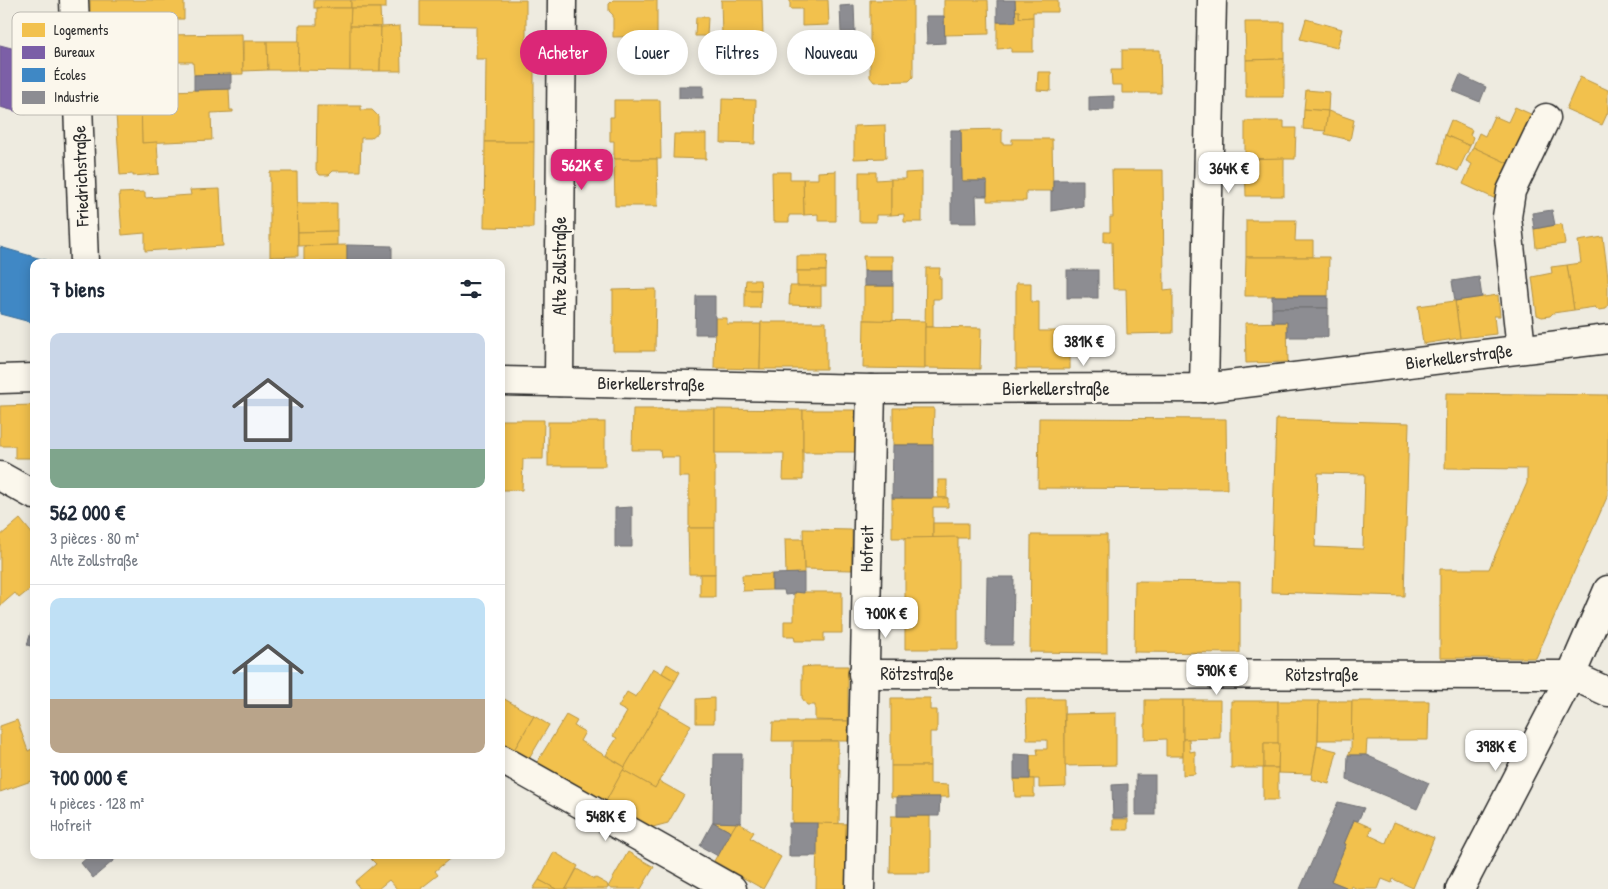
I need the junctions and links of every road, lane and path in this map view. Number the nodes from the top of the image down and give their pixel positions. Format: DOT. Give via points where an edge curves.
graph roads {
  1 [pos="562,0"];
  2 [pos="1212,0"];
  3 [pos="78,115"];
  4 [pos="1546,118"];
  5 [pos="84,259"];
  6 [pos="1608,339"];
  7 [pos="1521,349"];
  8 [pos="30,378"];
  9 [pos="0,379"];
  10 [pos="505,381"];
  11 [pos="559,382"];
  12 [pos="1204,388"];
  13 [pos="871,389"];
  14 [pos="0,476"];
  15 [pos="30,493"];
  16 [pos="1608,590"];
  17 [pos="864,674"];
  18 [pos="1571,675"];
  19 [pos="1608,692"];
  20 [pos="505,761"];
  21 [pos="732,889"];
  22 [pos="860,889"];
  23 [pos="1460,889"];
  1 -- 11 [label="street, Alte Zollstraße"];
  2 -- 12 [label="street"];
  3 -- 5 [label="street, Friedrichstraße"];
  4 -- 7 [label="street" via="1511,191 1507,217"];
  6 -- 7 [label="street, Bierkellerstraße"];
  7 -- 12 [label="street, Bierkellerstraße"];
  8 -- 9 [label="street"];
  10 -- 11 [label="street, Bierkellerstraße"];
  11 -- 13 [label="street, Bierkellerstraße"];
  12 -- 13 [label="street, Bierkellerstraße"];
  13 -- 17 [label="street, Hofreit"];
  14 -- 15 [label="street"];
  16 -- 18 [label="street"];
  17 -- 18 [label="street, Rötzstraße"];
  17 -- 22 [label="street, Hofreit"];
  18 -- 19 [label="street"];
  18 -- 23 [label="street"];
  20 -- 21 [label="street"];
}
